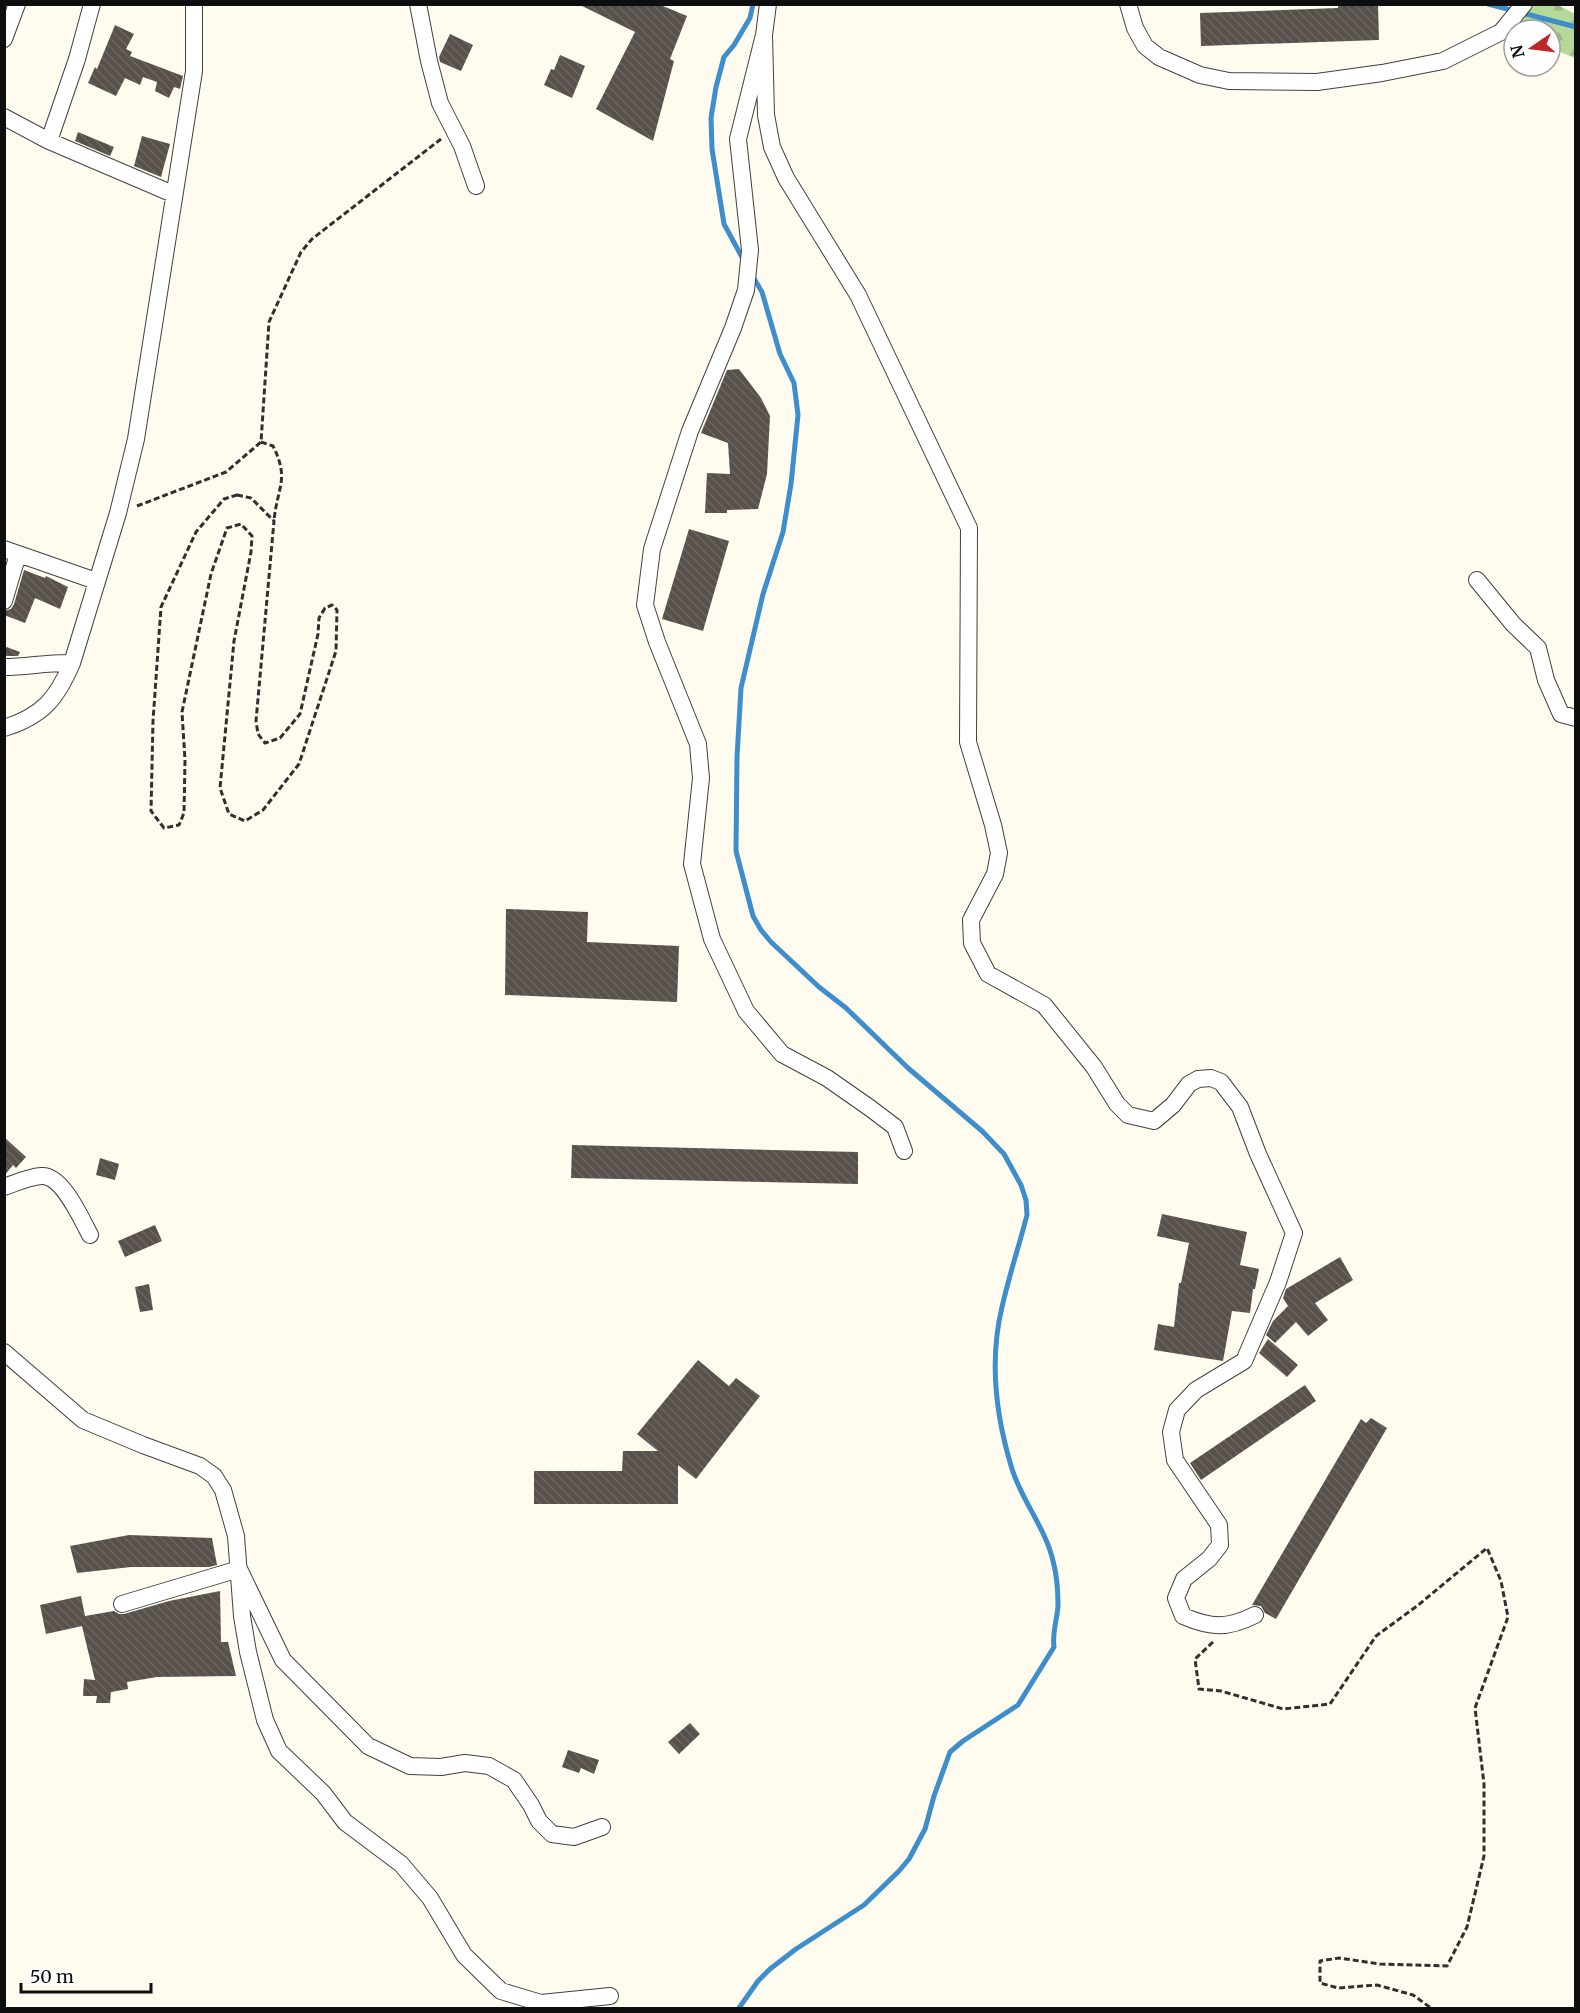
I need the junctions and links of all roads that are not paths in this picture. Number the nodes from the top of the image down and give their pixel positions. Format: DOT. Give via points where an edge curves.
graph roads {
  1 [pos="16,4"];
  2 [pos="92,4"];
  3 [pos="194,4"];
  4 [pos="418,4"];
  5 [pos="768,4"];
  6 [pos="1128,4"];
  7 [pos="1524,4"];
  8 [pos="764,35"];
  9 [pos="4,39"];
  10 [pos="4,117"];
  11 [pos="49,141"];
  12 [pos="476,186"];
  13 [pos="173,194"];
  14 [pos="11,551"];
  15 [pos="1477,580"];
  16 [pos="96,581"];
  17 [pos="4,601"];
  18 [pos="72,663"];
  19 [pos="4,667"];
  20 [pos="1575,718"];
  21 [pos="4,728"];
  22 [pos="904,1151"];
  23 [pos="4,1187"];
  24 [pos="90,1234"];
  25 [pos="4,1352"];
  26 [pos="239,1569"];
  27 [pos="122,1604"];
  28 [pos="1255,1615"];
  29 [pos="602,1827"];
  30 [pos="610,1996"];
  1 -- 9 [label="street"];
  2 -- 11 [label="street"];
  3 -- 13 [label="street" via="194,71"];
  4 -- 12 [label="street" via="440,103"];
  5 -- 8 [label="street"];
  6 -- 7 [label="street" via="1145,46 1159,57 1200,75 1229,81 1317,82 1443,61 1501,32"];
  8 -- 22 [label="street" via="738,139 750,250 746,290 690,431 659,527 652,549 645,605 698,744 701,778 692,864 712,939 746,1011 782,1054 827,1078 895,1127"];
  8 -- 28 [label="street" via="766,115 772,147 786,178 858,295 969,528 968,742 999,853 995,874 971,920 972,943 978,957 988,974 1044,1005 1094,1067 1116,1104 1128,1114 1154,1120 1173,1105 1189,1084 1210,1078 1221,1082 1240,1107 1294,1233 1244,1361 1196,1390 1177,1410 1171,1432 1175,1460 1219,1525 1220,1545 1184,1579 1176,1599 1183,1616 1199,1623 1229,1626"];
  10 -- 11 [label="street"];
  11 -- 13 [label="street"];
  13 -- 16 [label="street" via="136,439"];
  14 -- 16 [label="street"];
  14 -- 17 [label="street"];
  15 -- 20 [label="street" via="1538,648 1561,714"];
  16 -- 18 [label="street"];
  18 -- 19 [label="street"];
  18 -- 21 [label="street" via="62,686 43,710"];
  23 -- 24 [label="street" via="43,1175 57,1180"];
  25 -- 26 [label="street" via="83,1420 200,1466 214,1476 223,1490 236,1536"];
  26 -- 27 [label="street"];
  26 -- 29 [label="street" via="283,1660 368,1746 410,1766 489,1766 514,1780 539,1821 552,1834 574,1837"];
  26 -- 30 [label="street" via="248,1652 265,1720 279,1751 323,1793 345,1822 401,1864 430,1898 464,1955 501,1991 541,2003"];
}
